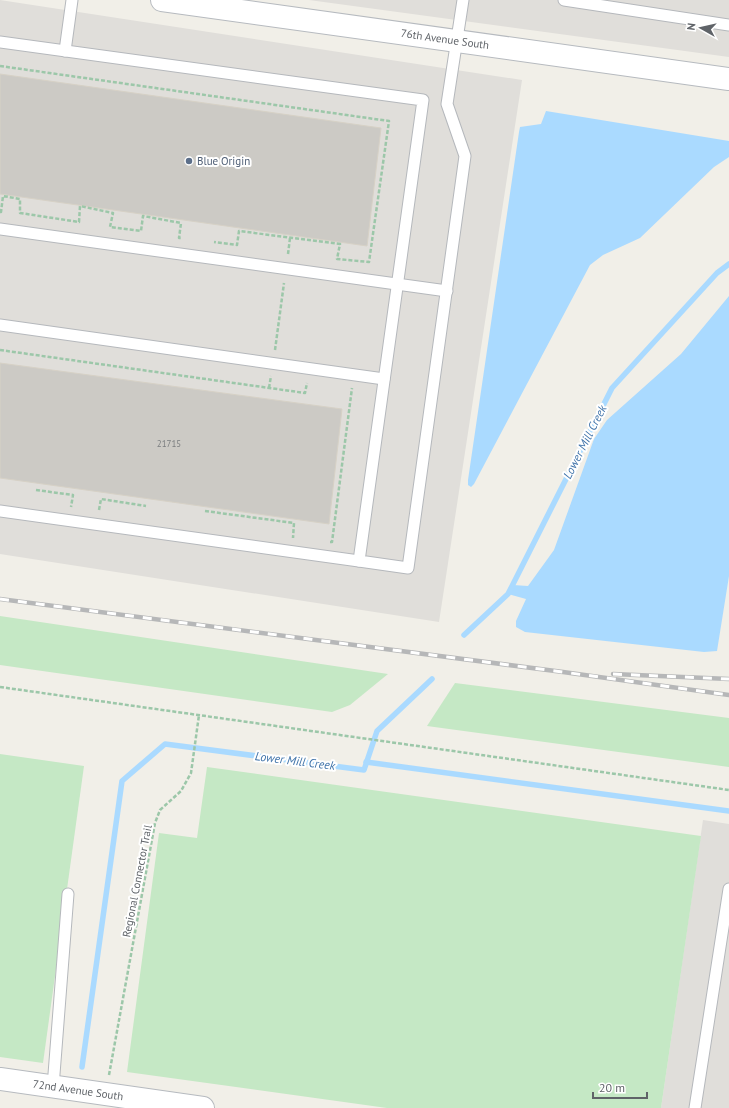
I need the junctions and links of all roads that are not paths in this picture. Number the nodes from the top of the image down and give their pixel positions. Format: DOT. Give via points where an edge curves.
graph roads {
  1 [pos="72,0"];
  2 [pos="162,0"];
  3 [pos="463,0"];
  4 [pos="564,0"];
  5 [pos="729,24"];
  6 [pos="457,41"];
  7 [pos="0,42"];
  8 [pos="65,51"];
  9 [pos="729,79"];
  10 [pos="0,229"];
  11 [pos="397,284"];
  12 [pos="447,291"];
  13 [pos="0,325"];
  14 [pos="384,378"];
  15 [pos="0,511"];
  16 [pos="359,561"];
  17 [pos="729,889"];
  18 [pos="68,894"];
  19 [pos="0,1080"];
  20 [pos="53,1087"];
  21 [pos="148,1104"];
  22 [pos="203,1108"];
  23 [pos="695,1108"];
  1 -- 8 [label="lane"];
  2 -- 6 [label="street, 76th Avenue South"];
  3 -- 6 [label="lane"];
  4 -- 5 [label="lane"];
  6 -- 9 [label="street, 76th Avenue South"];
  6 -- 12 [label="lane" via="447,104 465,156"];
  7 -- 8 [label="lane"];
  8 -- 11 [label="lane" via="423,100"];
  10 -- 11 [label="lane"];
  11 -- 12 [label="lane"];
  11 -- 14 [label="lane"];
  12 -- 16 [label="lane" via="408,568"];
  13 -- 14 [label="lane"];
  14 -- 16 [label="lane"];
  15 -- 16 [label="lane"];
  17 -- 23 [label="lane"];
  18 -- 20 [label="lane"];
  19 -- 20 [label="street, 72nd Avenue South"];
  20 -- 21 [label="street, 72nd Avenue South"];
  21 -- 22 [label="street, 72nd Avenue South"];
}
